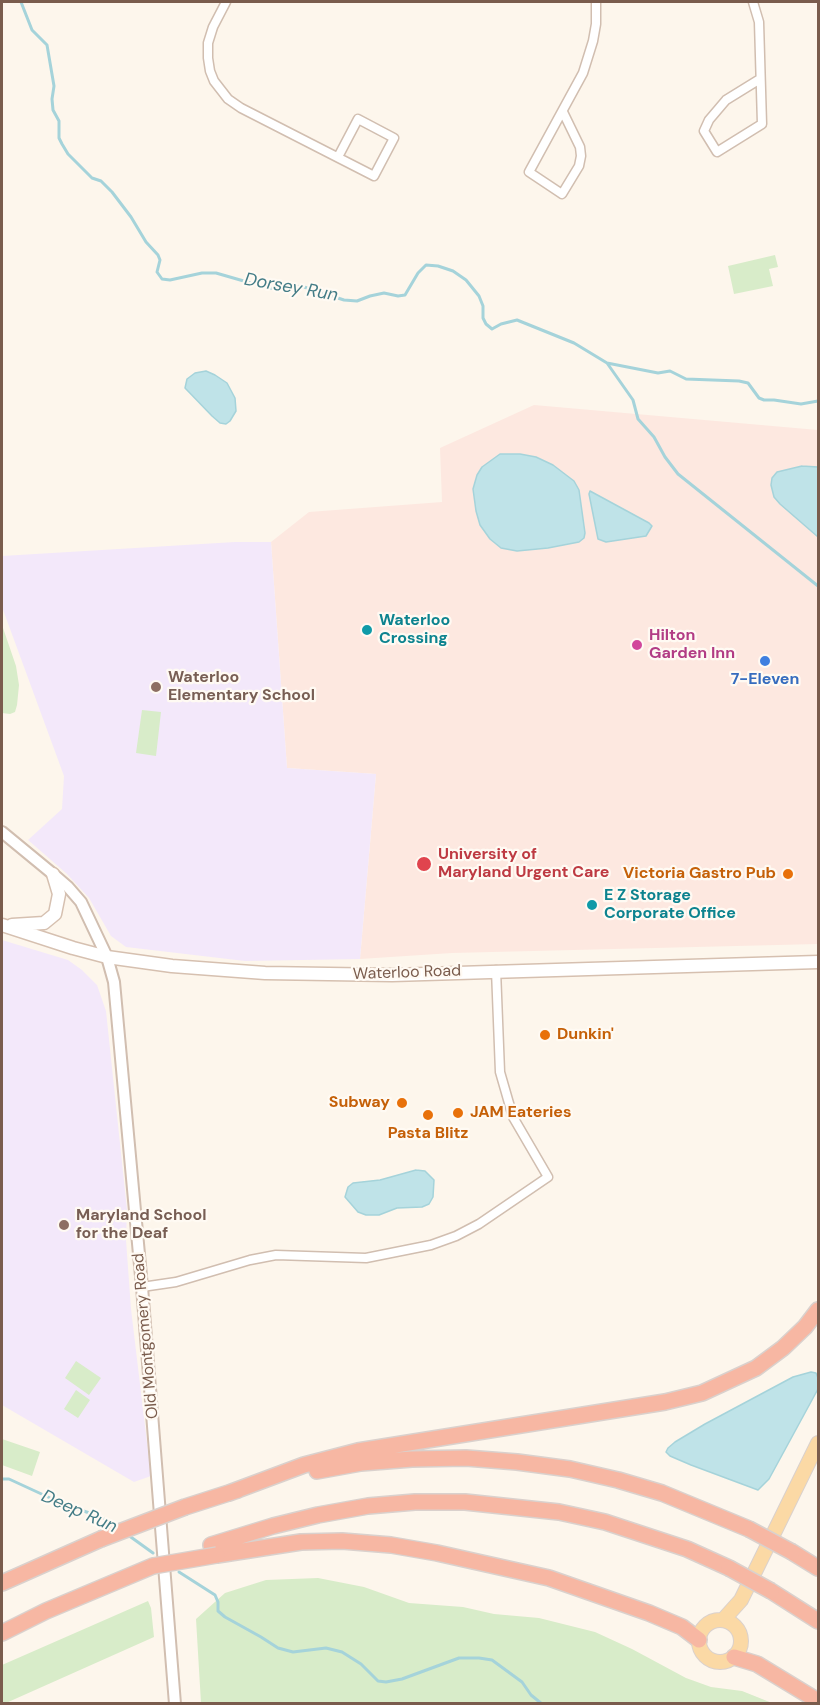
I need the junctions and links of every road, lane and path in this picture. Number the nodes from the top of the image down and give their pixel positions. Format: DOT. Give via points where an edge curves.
graph roads {
  1 [pos="226,2"];
  2 [pos="596,2"];
  3 [pos="753,2"];
  4 [pos="760,79"];
  5 [pos="563,112"];
  6 [pos="338,157"];
  7 [pos="2,832"];
  8 [pos="53,873"];
  9 [pos="2,925"];
  10 [pos="107,957"];
  11 [pos="819,962"];
  12 [pos="496,970"];
  13 [pos="142,1287"];
  14 [pos="819,1310"];
  15 [pos="819,1443"];
  16 [pos="229,1493"];
  17 [pos="214,1550"];
  18 [pos="819,1568"];
  19 [pos="2,1583"];
  20 [pos="741,1600"];
  21 [pos="723,1620"];
  22 [pos="819,1621"];
  23 [pos="737,1629"];
  24 [pos="2,1633"];
  25 [pos="699,1640"];
  26 [pos="734,1657"];
  27 [pos="819,1701"];
  28 [pos="175,1704"];
  1 -- 6 [label="street" via="208,43 210,71 221,90 241,108"];
  2 -- 5 [label="street" via="596,24 588,58"];
  3 -- 4 [label="street" via="759,22"];
  4 -- 4 [label="street" via="762,124 717,152 704,131 709,120 726,100"];
  5 -- 5 [label="street" via="529,172 562,194 581,156"];
  6 -- 6 [label="street" via="374,176 394,138 358,119"];
  7 -- 8 [label="street, Old Montgomery Road"];
  8 -- 9 [label="main road" via="59,894 55,914 36,924"];
  8 -- 10 [label="street, Old Montgomery Road" via="81,902"];
  9 -- 10 [label="main road, Waterloo Road"];
  10 -- 12 [label="main road, Waterloo Road" via="265,973 392,975"];
  10 -- 13 [label="street, Old Montgomery Road" via="114,982"];
  11 -- 12 [label="main road, Waterloo Road"];
  12 -- 13 [label="street" via="498,1055 504,1090 516,1125 548,1177 479,1224 431,1245 366,1258 276,1255 176,1282"];
  13 -- 28 [label="street, Old Montgomery Road"];
  14 -- 16 [label="highway" via="783,1348 756,1368 702,1393 358,1451 304,1465"];
  15 -- 20 [label="main road"];
  16 -- 18 [label="highway, bridge" via="307,1472 361,1463 466,1458 517,1462 618,1480 684,1501 749,1528"];
  16 -- 19 [label="highway, bridge" via="100,1539"];
  17 -- 22 [label="highway, bridge" via="318,1515 368,1506 465,1502 559,1512 605,1522 687,1549 771,1590"];
  17 -- 24 [label="highway, bridge" via="146,1568"];
  17 -- 25 [label="highway" via="322,1541 391,1545 437,1553 495,1565 615,1600 682,1627"];
  20 -- 21 [label="main road"];
  20 -- 23 [label="main road"];
  21 -- 23 [label="main road"];
  21 -- 25 [label="main road" via="704,1627"];
  23 -- 26 [label="main road" via="741,1645"];
  25 -- 26 [label="main road" via="703,1653 714,1661"];
  26 -- 27 [label="highway" via="757,1664"];
}
